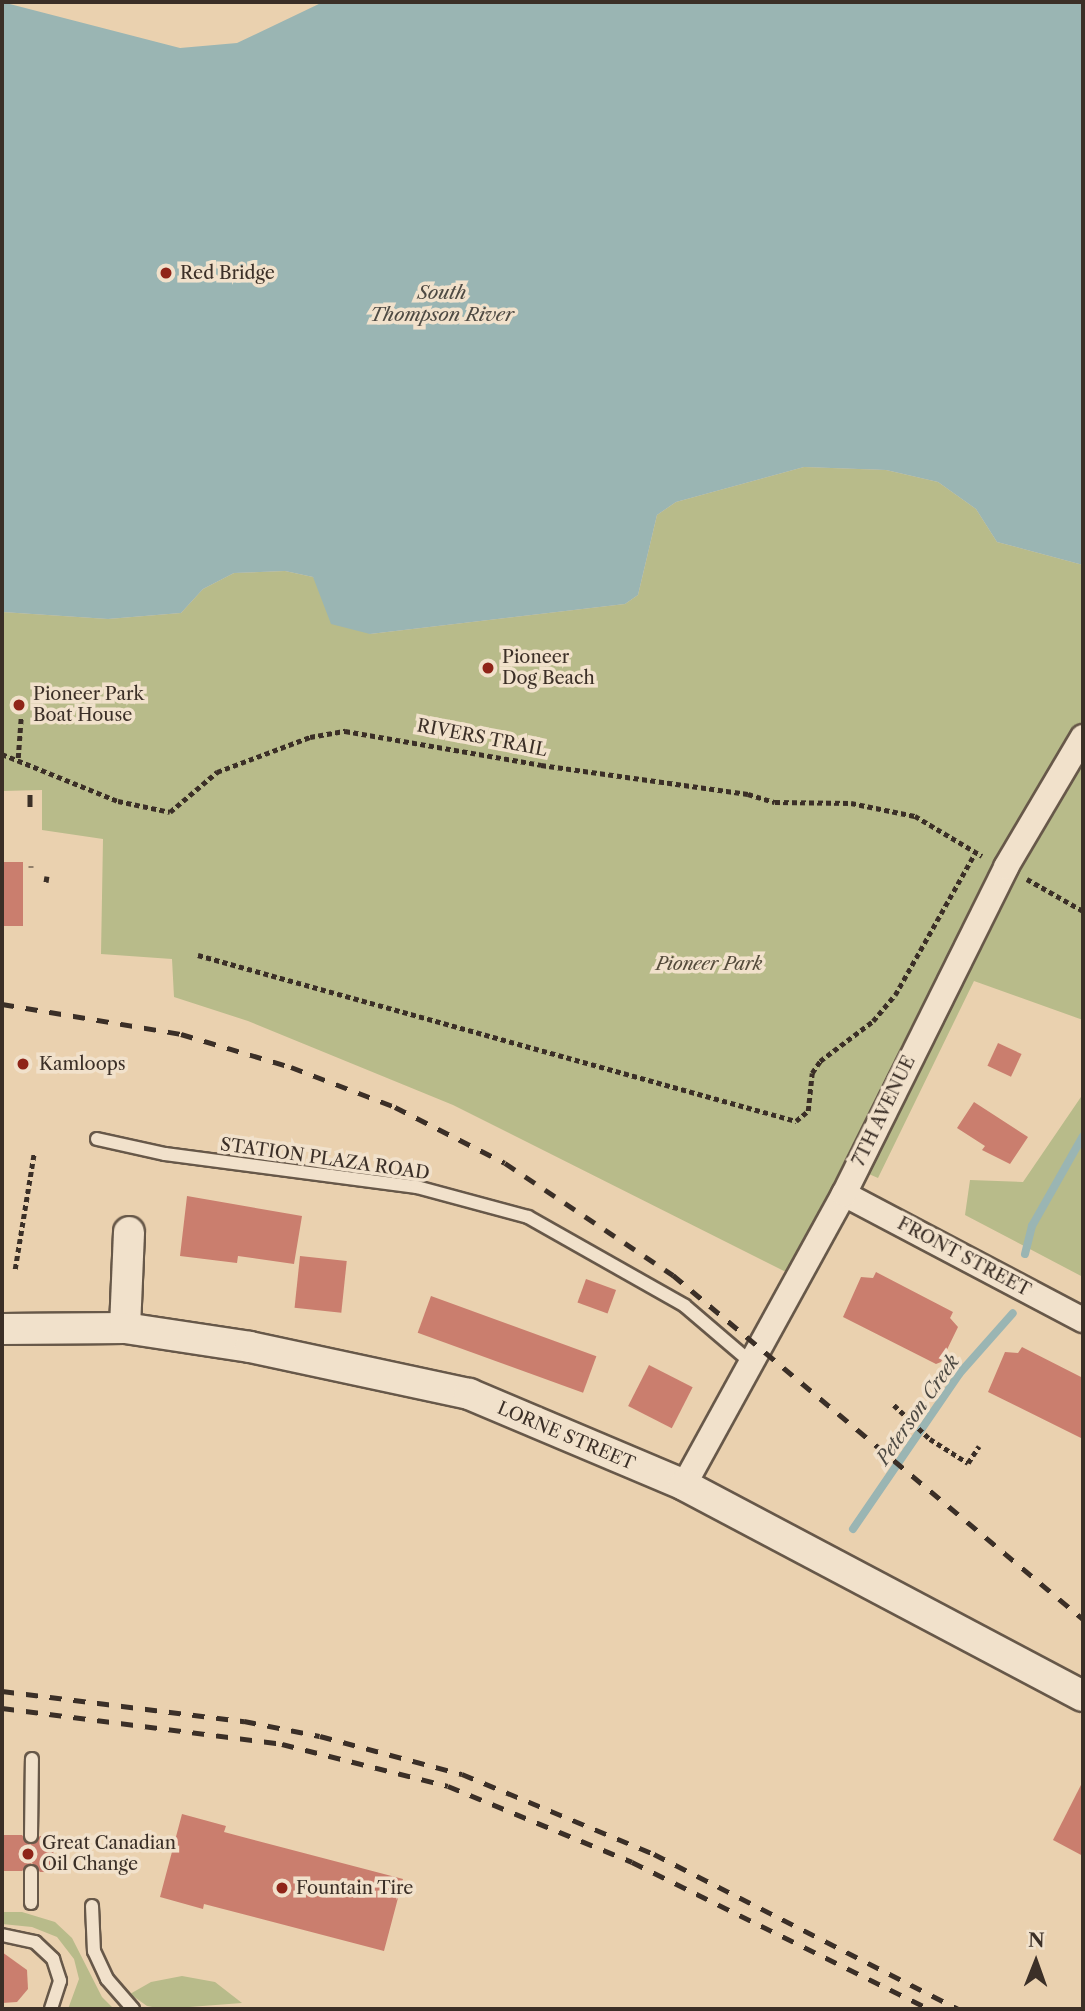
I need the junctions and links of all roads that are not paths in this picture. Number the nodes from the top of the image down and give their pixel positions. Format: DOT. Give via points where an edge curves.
graph roads {
  1 [pos="1083,737"];
  2 [pos="97,1139"];
  3 [pos="844,1194"];
  4 [pos="129,1232"];
  5 [pos="1083,1320"];
  6 [pos="125,1328"];
  7 [pos="2,1329"];
  8 [pos="753,1364"];
  9 [pos="684,1485"];
  10 [pos="1083,1696"];
  11 [pos="32,1759"];
  12 [pos="31,1836"];
  13 [pos="31,1872"];
  14 [pos="31,1903"];
  15 [pos="92,1906"];
  16 [pos="2,1935"];
  17 [pos="51,2009"];
  18 [pos="133,2009"];
  1 -- 3 [label="street, 7TH AVENUE" via="1006,867"];
  2 -- 8 [label="lane, STATION PLAZA ROAD" via="165,1154 417,1187 528,1217 685,1306"];
  3 -- 5 [label="street, FRONT STREET"];
  3 -- 8 [label="street, 7TH AVENUE"];
  4 -- 6 [label="street"];
  6 -- 7 [label="street, LORNE STREET"];
  6 -- 9 [label="street, LORNE STREET" via="250,1347 468,1394"];
  8 -- 9 [label="street, 7TH AVENUE"];
  9 -- 10 [label="street, LORNE STREET"];
  11 -- 12 [label="lane"];
  13 -- 14 [label="lane"];
  15 -- 18 [label="lane" via="94,1951 107,1979"];
  16 -- 17 [label="lane" via="35,1942 53,1959 60,1981"];
}
